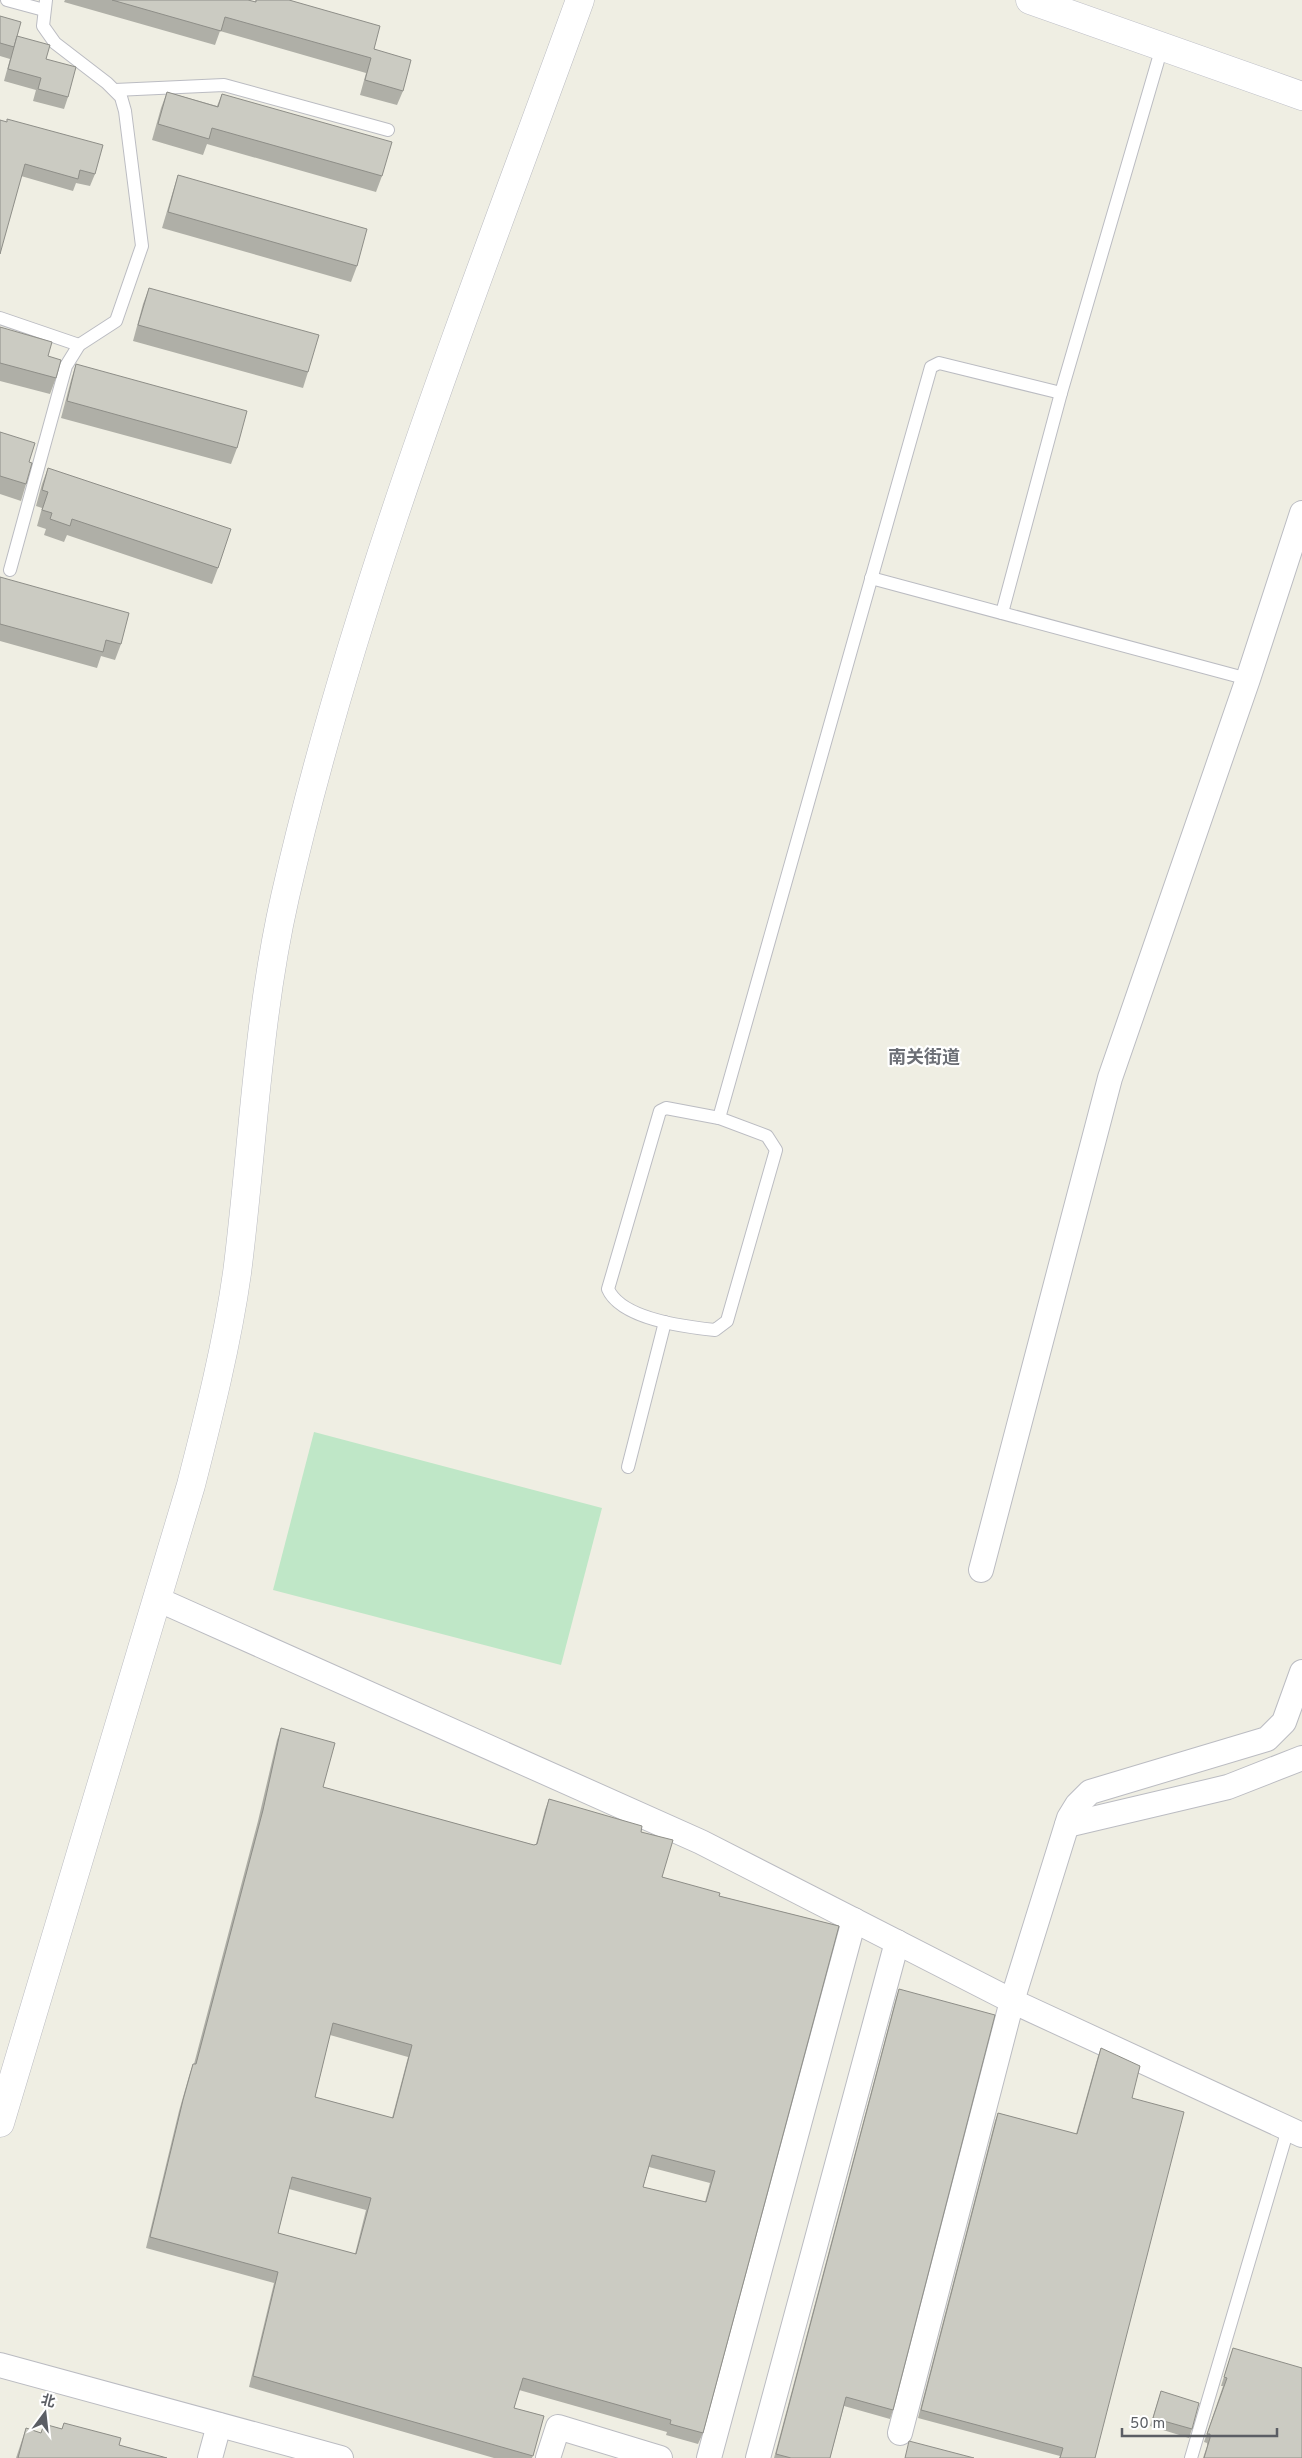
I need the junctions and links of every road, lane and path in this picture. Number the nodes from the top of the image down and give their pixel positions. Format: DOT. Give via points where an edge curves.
graph roads {
  1 [pos="7,0"];
  2 [pos="580,0"];
  3 [pos="1030,0"];
  4 [pos="45,5"];
  5 [pos="1162,47"];
  6 [pos="114,90"];
  7 [pos="1302,96"];
  8 [pos="388,130"];
  9 [pos="0,318"];
  10 [pos="79,345"];
  11 [pos="1061,393"];
  12 [pos="1302,513"];
  13 [pos="10,570"];
  14 [pos="871,578"];
  15 [pos="1002,613"];
  16 [pos="1248,678"];
  17 [pos="719,1118"];
  18 [pos="665,1322"];
  19 [pos="628,1467"];
  20 [pos="981,1570"];
  21 [pos="157,1598"];
  22 [pos="1302,1672"];
  23 [pos="1276,1731"];
  24 [pos="1300,1759"];
  25 [pos="1067,1825"];
  26 [pos="854,1920"];
  27 [pos="897,1942"];
  28 [pos="1012,2001"];
  29 [pos="0,2124"];
  30 [pos="1295,2132"];
  31 [pos="0,2365"];
  32 [pos="220,2425"];
  33 [pos="900,2432"];
  34 [pos="210,2458"];
  35 [pos="341,2458"];
  36 [pos="548,2458"];
  37 [pos="660,2458"];
  38 [pos="709,2458"];
  39 [pos="758,2458"];
  40 [pos="1191,2458"];
  1 -- 4 [label="lane"];
  2 -- 21 [label="street" via="390,522 299,841 274,953 236,1276 208,1418"];
  3 -- 5 [label="street"];
  4 -- 6 [label="lane" via="44,26 55,42"];
  5 -- 7 [label="street"];
  5 -- 11 [label="lane"];
  6 -- 8 [label="lane" via="224,85"];
  6 -- 10 [label="lane" via="121,97 125,111 142,246 116,321"];
  9 -- 10 [label="lane"];
  10 -- 13 [label="lane" via="66,366"];
  11 -- 14 [label="lane" via="939,363 931,367"];
  11 -- 15 [label="lane"];
  12 -- 16 [label="street"];
  14 -- 15 [label="lane"];
  14 -- 17 [label="lane"];
  15 -- 16 [label="lane"];
  16 -- 20 [label="street" via="1110,1078"];
  17 -- 18 [label="lane" via="767,1136 776,1150 728,1321 715,1330"];
  17 -- 18 [label="lane" via="677,1109 660,1110 608,1289 611,1297 625,1308"];
  18 -- 19 [label="lane"];
  21 -- 26 [label="street" via="701,1842"];
  21 -- 29 [label="street"];
  22 -- 23 [label="street" via="1284,1722"];
  23 -- 24 [label="street"];
  23 -- 25 [label="street" via="1267,1739 1090,1792 1077,1805"];
  24 -- 25 [label="street" via="1228,1787"];
  25 -- 28 [label="street"];
  26 -- 27 [label="street"];
  26 -- 38 [label="street"];
  27 -- 28 [label="street"];
  27 -- 39 [label="street"];
  28 -- 30 [label="street"];
  28 -- 33 [label="street"];
  30 -- 40 [label="lane"];
  31 -- 32 [label="street"];
  32 -- 34 [label="street"];
  32 -- 35 [label="street"];
  36 -- 37 [label="street" via="558,2427"];
}
